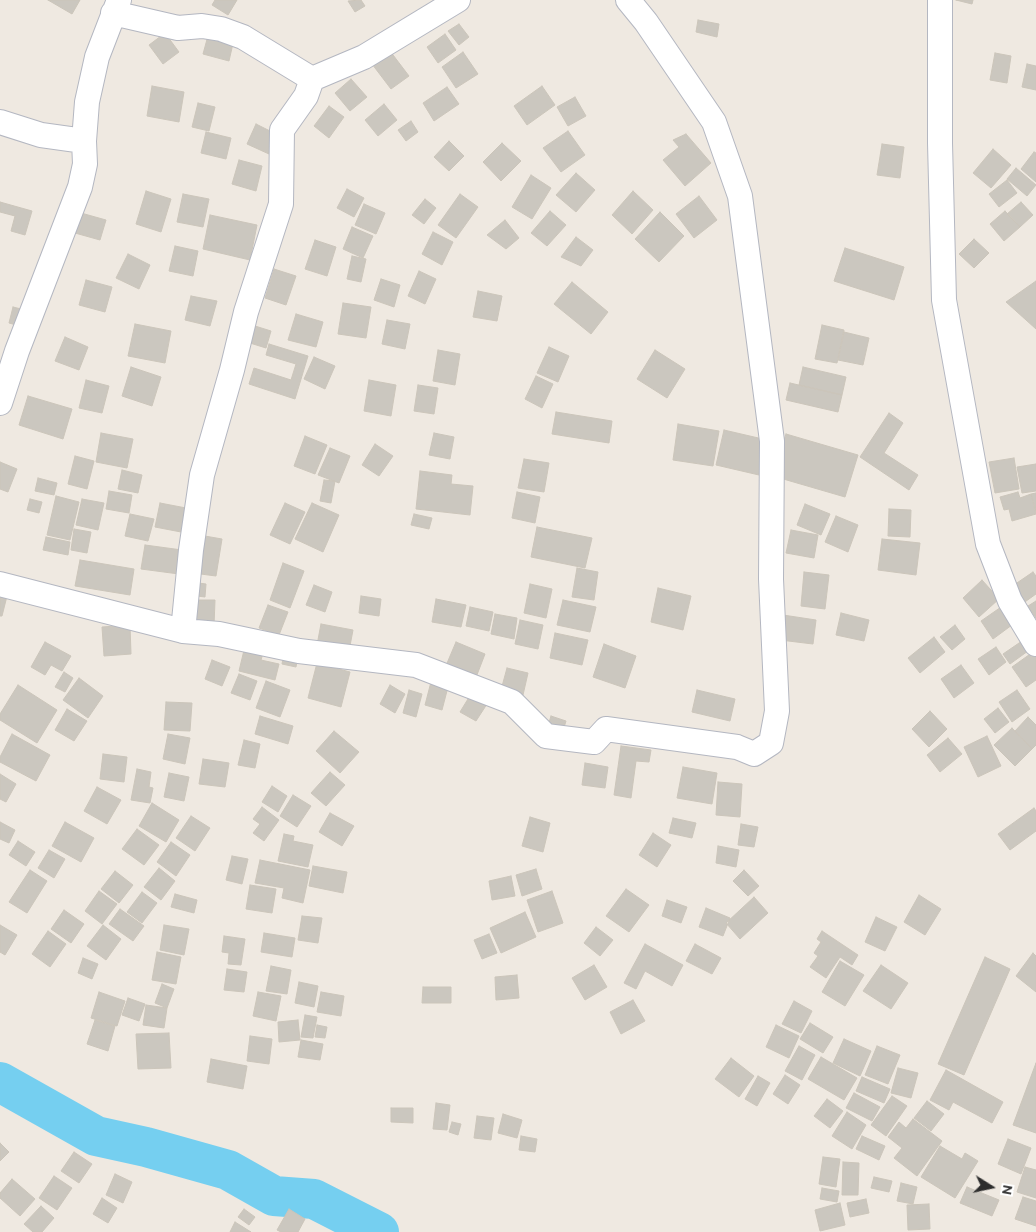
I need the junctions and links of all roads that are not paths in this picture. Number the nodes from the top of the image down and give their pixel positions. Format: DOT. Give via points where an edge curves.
graph roads {
  1 [pos="458,0"];
  2 [pos="628,0"];
  3 [pos="940,0"];
  4 [pos="116,7"];
  5 [pos="312,79"];
  6 [pos="0,122"];
  7 [pos="84,141"];
  8 [pos="0,403"];
  9 [pos="0,584"];
  10 [pos="183,631"];
  11 [pos="1036,644"];
  1 -- 5 [label="street" via="364,57"];
  2 -- 10 [label="street" via="714,122 740,196 772,441 772,579 777,712 771,744 754,754 737,747 606,729 594,742 546,736 512,702 416,665 298,651 219,634"];
  3 -- 11 [label="street" via="944,300 988,544 1010,601"];
  4 -- 5 [label="street" via="178,28 202,26 243,37"];
  4 -- 7 [label="street" via="97,57 87,102"];
  5 -- 10 [label="street" via="306,96 282,130 280,204 246,312 202,475"];
  6 -- 7 [label="street" via="41,135"];
  7 -- 8 [label="street" via="85,164 80,187"];
  9 -- 10 [label="street"];
}
